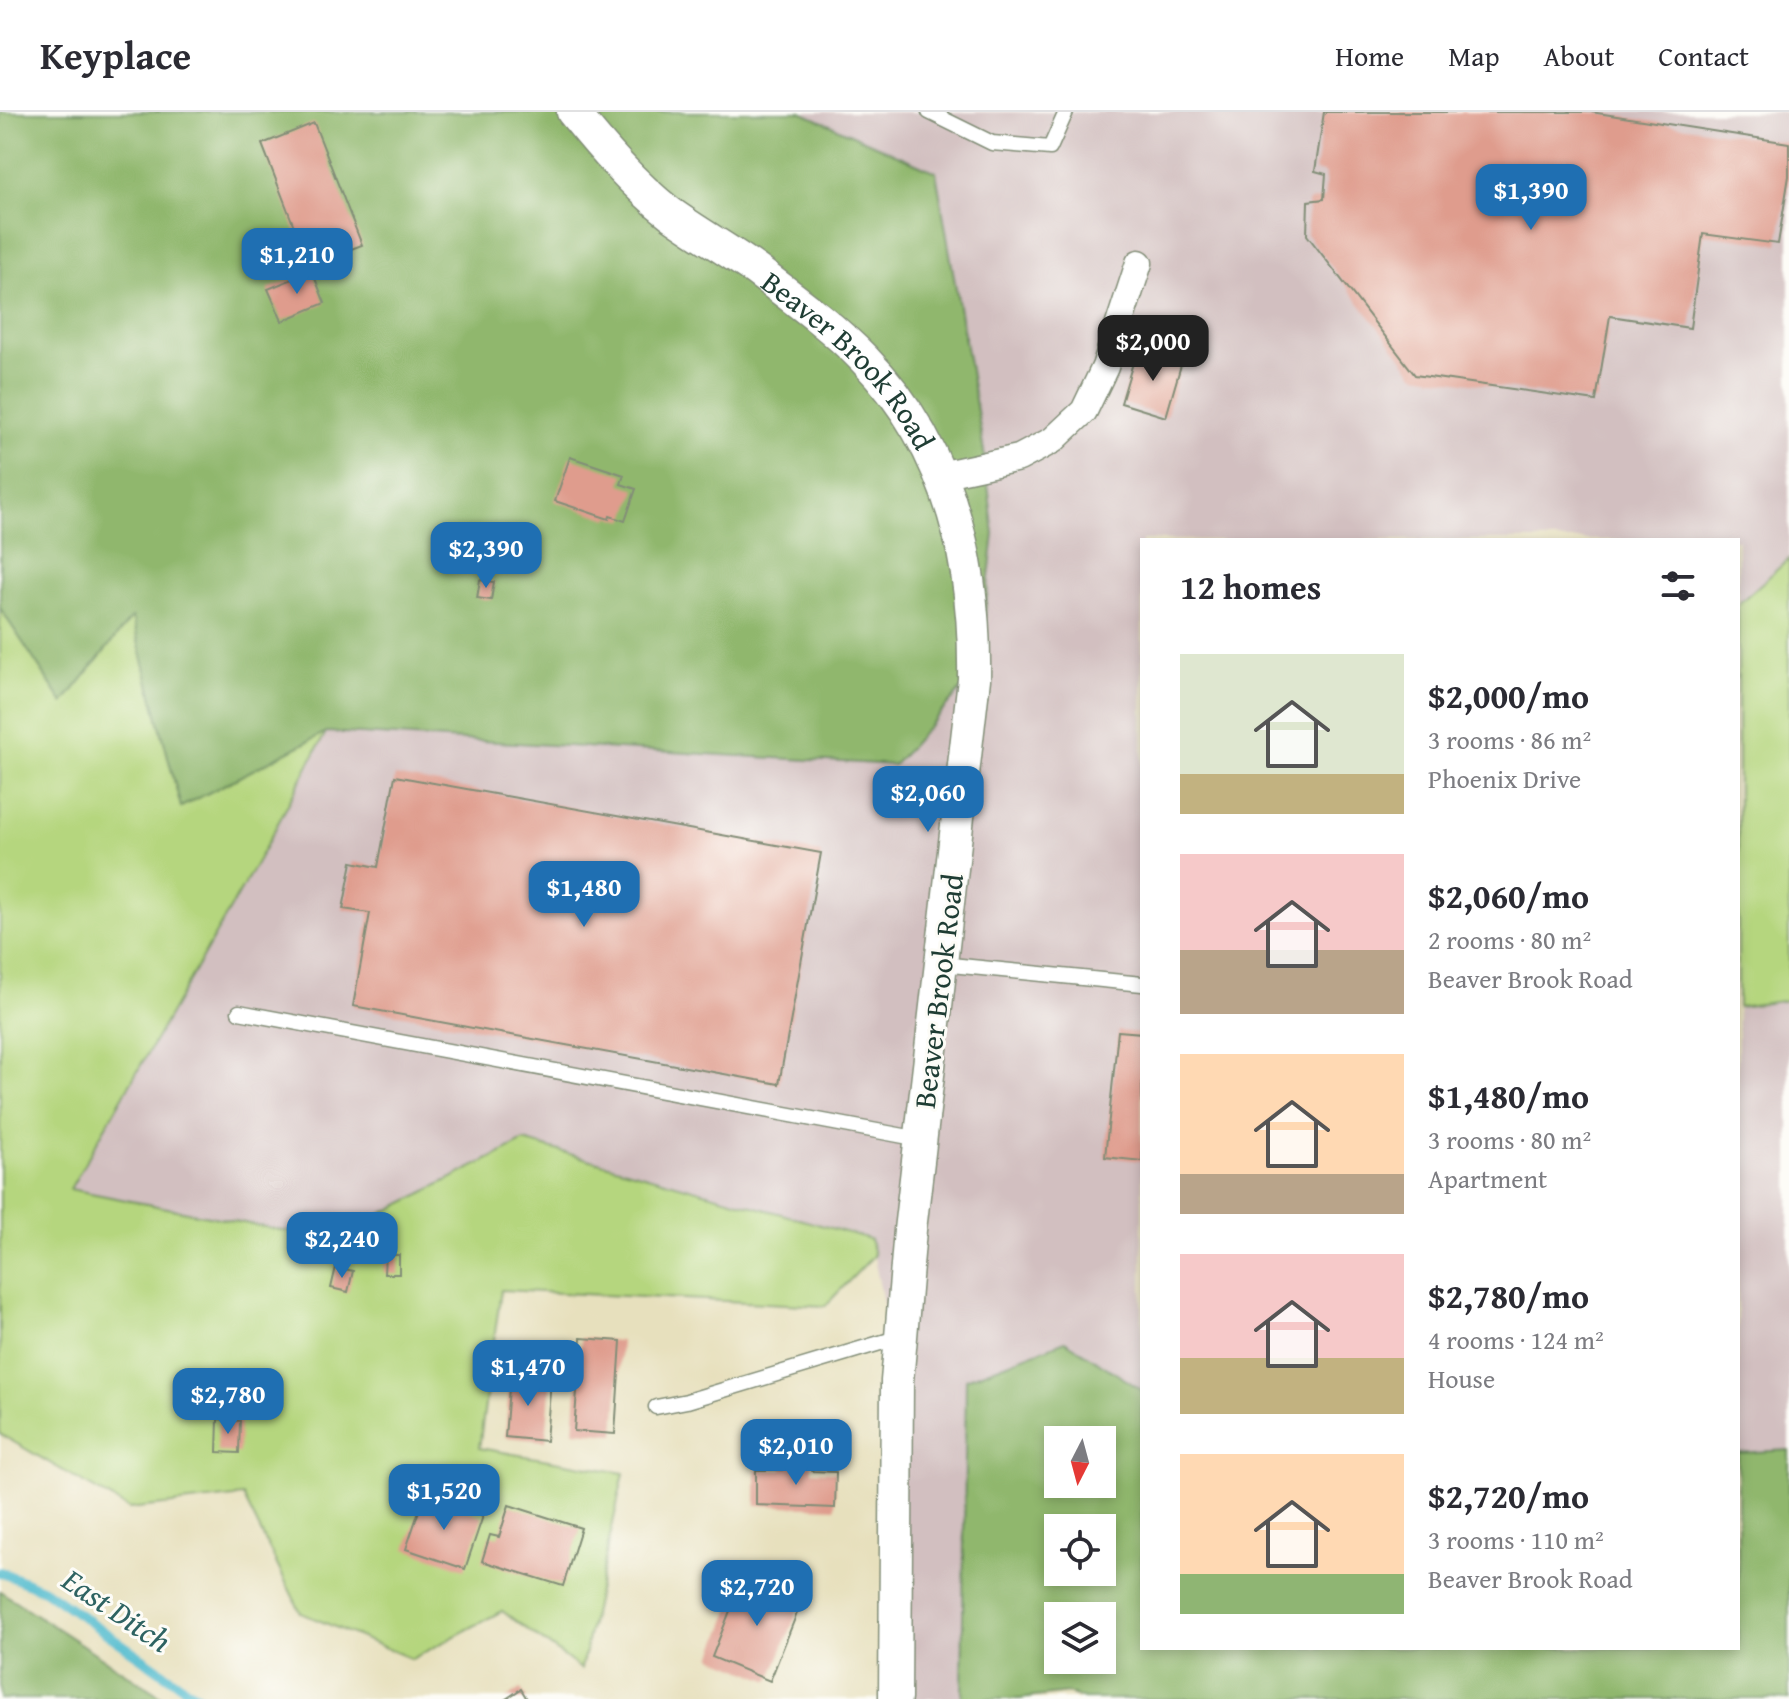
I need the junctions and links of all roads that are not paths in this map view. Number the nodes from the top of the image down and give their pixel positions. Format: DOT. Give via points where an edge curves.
graph roads {
  1 [pos="573,112"];
  2 [pos="929,112"];
  3 [pos="1066,112"];
  4 [pos="1139,263"];
  5 [pos="940,475"];
  6 [pos="941,964"];
  7 [pos="1140,984"];
  8 [pos="239,1012"];
  9 [pos="920,1139"];
  10 [pos="901,1337"];
  11 [pos="656,1407"];
  12 [pos="895,1699"];
  1 -- 5 [label="street, Beaver Brook Road" via="606,154 669,212 753,268 864,359 920,433"];
  2 -- 3 [label="lane" via="992,143 1050,148"];
  4 -- 5 [label="street" via="1105,367 1084,411 1053,440 1019,458"];
  5 -- 6 [label="street, Beaver Brook Road" via="967,563 975,632"];
  6 -- 7 [label="lane"];
  6 -- 9 [label="street, Beaver Brook Road"];
  8 -- 9 [label="lane"];
  9 -- 10 [label="street, Beaver Brook Road"];
  10 -- 11 [label="lane"];
  10 -- 12 [label="street, Beaver Brook Road"];
}
